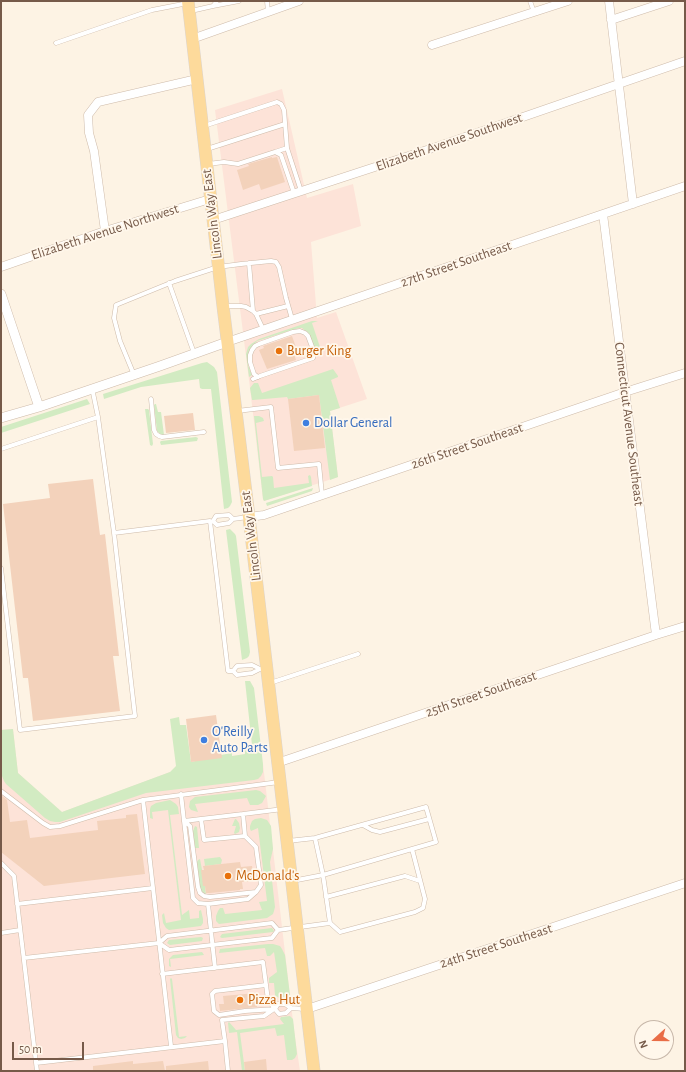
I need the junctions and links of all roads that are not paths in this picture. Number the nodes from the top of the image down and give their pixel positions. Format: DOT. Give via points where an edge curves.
graph roads {
  1 [pos="217,1"];
  2 [pos="239,1"];
  3 [pos="267,1"];
  4 [pos="530,1"];
  5 [pos="568,1"];
  6 [pos="609,1"];
  7 [pos="669,1"];
  8 [pos="294,2"];
  9 [pos="188,5"];
  10 [pos="213,6"];
  11 [pos="268,12"];
  12 [pos="534,12"];
  13 [pos="611,20"];
  14 [pos="192,39"];
  15 [pos="56,42"];
  16 [pos="432,45"];
  17 [pos="685,61"];
  18 [pos="197,79"];
  19 [pos="618,84"];
  20 [pos="285,124"];
  21 [pos="202,127"];
  22 [pos="287,148"];
  23 [pos="205,150"];
  24 [pos="275,152"];
  25 [pos="206,164"];
  26 [pos="685,186"];
  27 [pos="297,192"];
  28 [pos="210,198"];
  29 [pos="633,204"];
  30 [pos="603,214"];
  31 [pos="213,220"];
  32 [pos="104,231"];
  33 [pos="249,263"];
  34 [pos="1,267"];
  35 [pos="218,268"];
  36 [pos="169,283"];
  37 [pos="1,294"];
  38 [pos="223,306"];
  39 [pos="288,306"];
  40 [pos="255,313"];
  41 [pos="292,319"];
  42 [pos="263,329"];
  43 [pos="227,342"];
  44 [pos="194,353"];
  45 [pos="685,373"];
  46 [pos="134,374"];
  47 [pos="258,377"];
  48 [pos="253,379"];
  49 [pos="92,388"];
  50 [pos="625,392"];
  51 [pos="151,399"];
  52 [pos="39,407"];
  53 [pos="236,411"];
  54 [pos="98,417"];
  55 [pos="1,418"];
  56 [pos="204,432"];
  57 [pos="1,449"];
  58 [pos="322,495"];
  59 [pos="249,517"];
  60 [pos="233,519"];
  61 [pos="211,521"];
  62 [pos="114,533"];
  63 [pos="1,568"];
  64 [pos="685,626"];
  65 [pos="656,635"];
  66 [pos="358,654"];
  67 [pos="263,669"];
  68 [pos="233,671"];
  69 [pos="268,684"];
  70 [pos="277,763"];
  71 [pos="280,782"];
  72 [pos="1,791"];
  73 [pos="181,794"];
  74 [pos="143,800"];
  75 [pos="283,809"];
  76 [pos="243,814"];
  77 [pos="201,819"];
  78 [pos="429,819"];
  79 [pos="184,821"];
  80 [pos="362,825"];
  81 [pos="245,836"];
  82 [pos="315,838"];
  83 [pos="287,842"];
  84 [pos="412,850"];
  85 [pos="1,863"];
  86 [pos="323,875"];
  87 [pos="420,880"];
  88 [pos="291,881"];
  89 [pos="685,883"];
  90 [pos="153,888"];
  91 [pos="256,892"];
  92 [pos="326,897"];
  93 [pos="17,904"];
  94 [pos="208,904"];
  95 [pos="330,923"];
  96 [pos="297,928"];
  97 [pos="20,930"];
  98 [pos="211,930"];
  99 [pos="278,930"];
  100 [pos="1,932"];
  101 [pos="159,943"];
  102 [pos="212,945"];
  103 [pos="24,958"];
  104 [pos="215,968"];
  105 [pos="162,974"];
  106 [pos="266,985"];
  107 [pos="291,1008"];
  108 [pos="275,1009"];
  109 [pos="307,1009"];
  110 [pos="225,1041"];
  111 [pos="171,1046"];
  112 [pos="36,1063"];
  113 [pos="37,1071"];
  114 [pos="228,1071"];
  115 [pos="314,1071"];
  1 -- 10 [label="lane"];
  2 -- 10 [label="lane"];
  3 -- 11 [label="lane"];
  4 -- 12 [label="lane"];
  5 -- 12 [label="street"];
  6 -- 13 [label="street"];
  7 -- 13 [label="street"];
  8 -- 11 [label="street"];
  9 -- 10 [label="lane"];
  9 -- 14 [label="main road, Lincoln Way East"];
  9 -- 15 [label="lane" via="152,10"];
  11 -- 14 [label="street"];
  12 -- 16 [label="street"];
  13 -- 19 [label="street"];
  14 -- 18 [label="main road, Lincoln Way East"];
  17 -- 19 [label="street, Elizabeth Avenue Southwest"];
  18 -- 21 [label="main road, Lincoln Way East"];
  18 -- 32 [label="street" via="98,102 88,115"];
  19 -- 27 [label="street, Elizabeth Avenue Southwest"];
  19 -- 29 [label="street"];
  20 -- 21 [label="lane" via="284,110 277,102"];
  20 -- 22 [label="lane"];
  20 -- 23 [label="lane"];
  21 -- 23 [label="main road, Lincoln Way East"];
  22 -- 24 [label="lane"];
  22 -- 27 [label="lane"];
  23 -- 25 [label="main road, Lincoln Way East"];
  24 -- 25 [label="lane" via="238,164"];
  24 -- 27 [label="lane" via="281,155"];
  25 -- 28 [label="main road, Lincoln Way East"];
  26 -- 29 [label="street, 27th Street Southeast"];
  27 -- 31 [label="street, Elizabeth Avenue Southwest"];
  28 -- 31 [label="main road, Lincoln Way East"];
  28 -- 32 [label="street, Elizabeth Avenue Northwest"];
  29 -- 30 [label="street, 27th Street Southeast"];
  30 -- 41 [label="street, 27th Street Southeast"];
  30 -- 50 [label="street, Connecticut Avenue Southeast"];
  31 -- 35 [label="main road, Lincoln Way East"];
  32 -- 34 [label="street, Elizabeth Avenue Northwest"];
  33 -- 35 [label="lane"];
  33 -- 39 [label="lane" via="276,262"];
  33 -- 40 [label="lane"];
  35 -- 36 [label="lane"];
  35 -- 38 [label="main road, Lincoln Way East"];
  36 -- 44 [label="lane"];
  36 -- 46 [label="lane" via="116,306 114,318 120,341"];
  37 -- 52 [label="street"];
  38 -- 40 [label="lane" via="246,307"];
  38 -- 43 [label="main road, Lincoln Way East"];
  39 -- 40 [label="lane"];
  39 -- 41 [label="lane"];
  40 -- 42 [label="lane"];
  41 -- 42 [label="street, 27th Street Southeast"];
  42 -- 43 [label="street, 27th Street Southeast"];
  43 -- 44 [label="street"];
  43 -- 53 [label="main road, Lincoln Way East"];
  44 -- 46 [label="street"];
  45 -- 50 [label="street, 26th Street Southeast"];
  46 -- 49 [label="street"];
  47 -- 47 [label="lane" via="313,358 314,352 308,336 296,331 255,346 250,355 250,362 254,374"];
  47 -- 48 [label="lane"];
  49 -- 52 [label="street"];
  49 -- 54 [label="lane"];
  50 -- 58 [label="street, 26th Street Southeast"];
  50 -- 65 [label="street, Connecticut Avenue Southeast"];
  51 -- 56 [label="lane" via="154,430 159,436"];
  52 -- 55 [label="street"];
  53 -- 58 [label="lane" via="271,408 278,468 319,464"];
  53 -- 59 [label="main road, Lincoln Way East"];
  54 -- 57 [label="lane"];
  54 -- 62 [label="lane"];
  58 -- 59 [label="street, 26th Street Southeast" via="264,515"];
  59 -- 60 [label="lane"];
  59 -- 67 [label="main road, Lincoln Way East"];
  60 -- 61 [label="lane" via="229,523 217,525"];
  60 -- 61 [label="lane" via="229,515 216,516"];
  61 -- 62 [label="lane"];
  61 -- 68 [label="lane" via="228,671"];
  62 -- 63 [label="lane" via="135,716 20,730"];
  64 -- 65 [label="street, 25th Street Southeast"];
  65 -- 70 [label="street, 25th Street Southeast"];
  66 -- 69 [label="lane"];
  67 -- 68 [label="lane" via="237,675"];
  67 -- 68 [label="lane" via="252,665 237,666"];
  67 -- 69 [label="main road, Lincoln Way East"];
  69 -- 70 [label="main road, Lincoln Way East"];
  70 -- 71 [label="main road, Lincoln Way East"];
  71 -- 73 [label="lane"];
  71 -- 75 [label="main road, Lincoln Way East"];
  72 -- 74 [label="lane" via="50,827"];
  73 -- 74 [label="lane"];
  73 -- 79 [label="lane"];
  74 -- 90 [label="lane"];
  75 -- 76 [label="lane"];
  75 -- 83 [label="main road, Lincoln Way East"];
  76 -- 77 [label="lane"];
  76 -- 81 [label="lane"];
  77 -- 79 [label="lane"];
  77 -- 81 [label="lane" via="204,840"];
  78 -- 80 [label="lane" via="380,832"];
  78 -- 80 [label="lane" via="426,807"];
  78 -- 84 [label="lane" via="436,842"];
  79 -- 91 [label="lane" via="190,826 200,893 210,897"];
  79 -- 94 [label="lane" via="193,898 198,903"];
  80 -- 82 [label="lane"];
  81 -- 91 [label="lane" via="256,847 261,885"];
  82 -- 83 [label="lane"];
  82 -- 86 [label="lane"];
  83 -- 88 [label="main road, Lincoln Way East"];
  84 -- 86 [label="lane"];
  84 -- 87 [label="lane"];
  85 -- 93 [label="lane" via="14,876"];
  86 -- 88 [label="lane"];
  86 -- 92 [label="lane"];
  87 -- 92 [label="lane" via="405,876"];
  87 -- 95 [label="lane" via="425,899 422,908 415,912 340,932"];
  88 -- 96 [label="main road, Lincoln Way East"];
  89 -- 109 [label="street, 24th Street Southeast"];
  90 -- 93 [label="lane"];
  90 -- 101 [label="lane"];
  91 -- 94 [label="lane" via="248,899"];
  92 -- 95 [label="lane"];
  93 -- 97 [label="lane"];
  94 -- 98 [label="lane"];
  95 -- 96 [label="lane"];
  96 -- 99 [label="lane"];
  96 -- 109 [label="main road, Lincoln Way East"];
  97 -- 100 [label="lane"];
  97 -- 103 [label="lane"];
  98 -- 99 [label="lane" via="272,923"];
  98 -- 101 [label="lane" via="167,936"];
  98 -- 102 [label="lane"];
  99 -- 102 [label="lane" via="272,938"];
  101 -- 102 [label="lane" via="169,950"];
  101 -- 103 [label="lane"];
  101 -- 105 [label="lane"];
  102 -- 104 [label="lane"];
  103 -- 112 [label="lane"];
  104 -- 105 [label="lane"];
  104 -- 106 [label="lane" via="263,962"];
  105 -- 111 [label="lane"];
  106 -- 108 [label="lane" via="268,1000"];
  106 -- 108 [label="lane" via="215,991 212,994 214,1011 219,1014"];
  107 -- 108 [label="lane" via="285,1004 278,1004"];
  107 -- 108 [label="lane" via="286,1013 279,1014"];
  107 -- 109 [label="lane"];
  108 -- 110 [label="lane" via="264,1016 222,1020"];
  109 -- 115 [label="main road, Lincoln Way East"];
  110 -- 111 [label="lane"];
  110 -- 114 [label="lane"];
  111 -- 112 [label="lane"];
  112 -- 113 [label="lane"];
}
